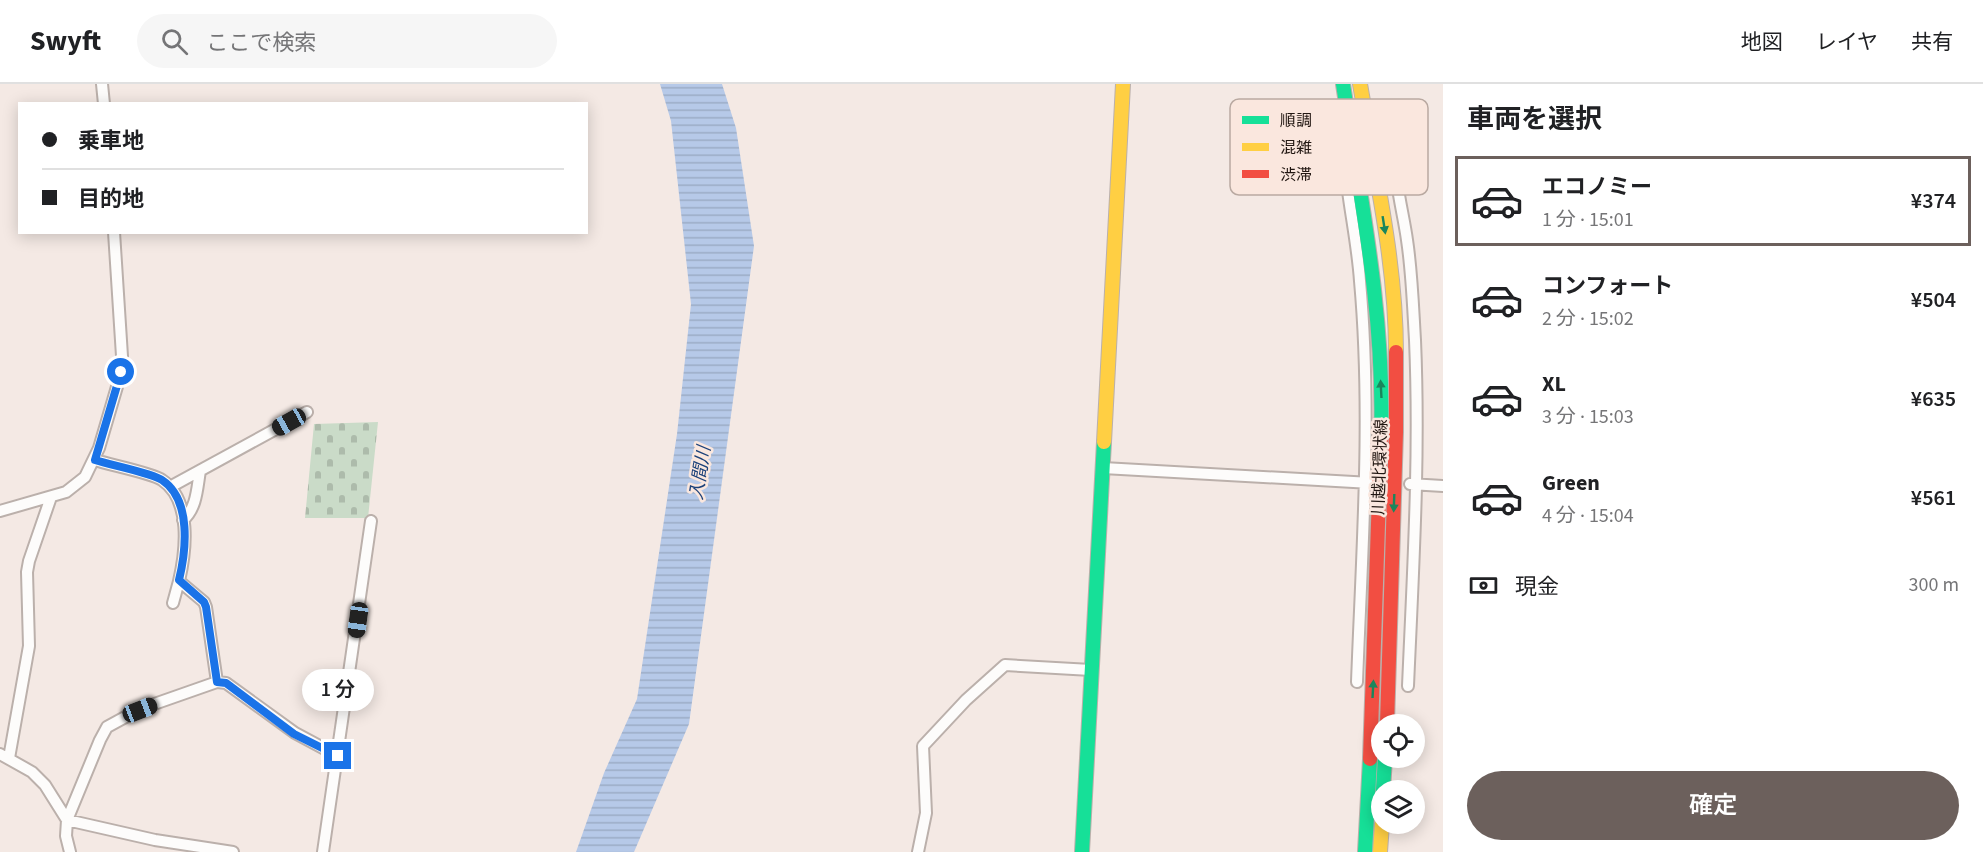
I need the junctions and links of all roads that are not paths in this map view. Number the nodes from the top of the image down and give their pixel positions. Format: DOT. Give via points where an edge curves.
graph roads {
  1 [pos="102,84"];
  2 [pos="1123,84"];
  3 [pos="1343,84"];
  4 [pos="1360,84"];
  5 [pos="1345,99"];
  6 [pos="1363,99"];
  7 [pos="104,102"];
  8 [pos="1349,195"];
  9 [pos="1361,195"];
  10 [pos="1379,195"];
  11 [pos="1400,195"];
  12 [pos="114,234"];
  13 [pos="307,412"];
  14 [pos="95,460"];
  15 [pos="1103,468"];
  16 [pos="200,471"];
  17 [pos="1368,483"];
  18 [pos="1414,485"];
  19 [pos="1443,486"];
  20 [pos="171,487"];
  21 [pos="51,497"];
  22 [pos="0,511"];
  23 [pos="183,520"];
  24 [pos="371,520"];
  25 [pos="179,580"];
  26 [pos="173,603"];
  27 [pos="1092,670"];
  28 [pos="217,682"];
  29 [pos="1357,682"];
  30 [pos="1408,686"];
  31 [pos="1386,714"];
  32 [pos="4,756"];
  33 [pos="338,756"];
  34 [pos="67,820"];
  35 [pos="1381,834"];
  36 [pos="70,852"];
  37 [pos="233,852"];
  38 [pos="323,852"];
  39 [pos="918,852"];
  40 [pos="1082,852"];
  41 [pos="1365,852"];
  42 [pos="1380,852"];
  1 -- 7 [label="street"];
  2 -- 15 [label="main road"];
  3 -- 5 [label="main road, 川越北環状線"];
  4 -- 6 [label="main road, 川越北環状線"];
  8 -- 17 [label="street" via="1360,279"];
  41 -- 9 [label="main road, 川越北環状線, one-way" via="1382,412 1376,295"];
  10 -- 31 [label="main road, 川越北環状線, one-way" via="1396,310"];
  11 -- 18 [label="street" via="1412,282"];
  12 -- 14 [label="street" via="121,372"];
  13 -- 16 [label="street"];
  14 -- 20 [label="street" via="160,478"];
  14 -- 21 [label="street" via="85,477 66,492"];
  15 -- 17 [label="street"];
  15 -- 27 [label="main road"];
  16 -- 20 [label="street"];
  16 -- 23 [label="street" via="194,507"];
  17 -- 29 [label="street"];
  18 -- 19 [label="street"];
  18 -- 30 [label="street"];
  20 -- 23 [label="street"];
  21 -- 22 [label="street"];
  21 -- 32 [label="street" via="27,572 29,646"];
  23 -- 25 [label="street" via="185,546"];
  24 -- 33 [label="street"];
  25 -- 26 [label="street"];
  25 -- 28 [label="street" via="206,607"];
  27 -- 39 [label="street" via="1005,664 966,700 923,746 926,813"];
  27 -- 40 [label="main road"];
  28 -- 33 [label="street" via="226,683 294,734"];
  28 -- 34 [label="street" via="140,710 107,727"];
  32 -- 34 [label="street" via="32,772 45,785"];
  33 -- 38 [label="street"];
  34 -- 36 [label="street"];
  34 -- 37 [label="street"];
  35 -- 42 [label="main road"];
}
